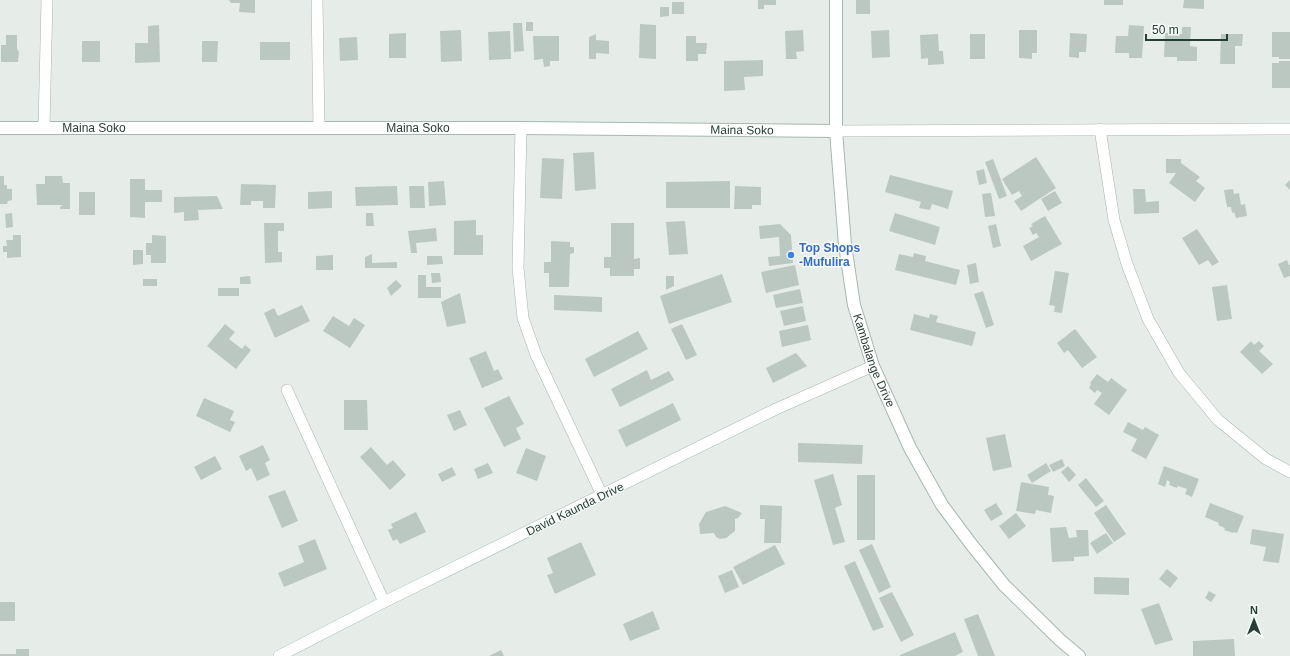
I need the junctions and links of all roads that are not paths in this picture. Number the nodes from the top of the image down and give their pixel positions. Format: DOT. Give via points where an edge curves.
graph roads {
  1 [pos="47,0"];
  2 [pos="317,0"];
  3 [pos="836,0"];
  4 [pos="44,127"];
  5 [pos="319,127"];
  6 [pos="0,128"];
  7 [pos="522,128"];
  8 [pos="1100,129"];
  9 [pos="1290,129"];
  10 [pos="836,131"];
  11 [pos="873,366"];
  12 [pos="287,390"];
  13 [pos="1290,472"];
  14 [pos="602,495"];
  15 [pos="384,602"];
  16 [pos="279,656"];
  17 [pos="1079,656"];
  1 -- 4 [label="street"];
  2 -- 5 [label="street"];
  3 -- 10 [label="street, Kambalange Drive"];
  4 -- 5 [label="street, Maina Soko"];
  4 -- 6 [label="street, Maina Soko"];
  5 -- 7 [label="street, Maina Soko"];
  7 -- 10 [label="street, Maina Soko"];
  7 -- 14 [label="street" via="518,268 523,318 536,355"];
  8 -- 9 [label="street"];
  8 -- 10 [label="street"];
  8 -- 13 [label="street" via="1114,220 1148,319 1179,373 1218,420 1266,459"];
  10 -- 11 [label="street, Kambalange Drive" via="847,260 854,304"];
  11 -- 14 [label="street, David Kaunda Drive" via="776,409"];
  11 -- 17 [label="street, Kambalange Drive" via="910,448 942,505 1004,585"];
  12 -- 15 [label="street"];
  14 -- 15 [label="street, David Kaunda Drive"];
  15 -- 16 [label="street, David Kaunda Drive"];
}
